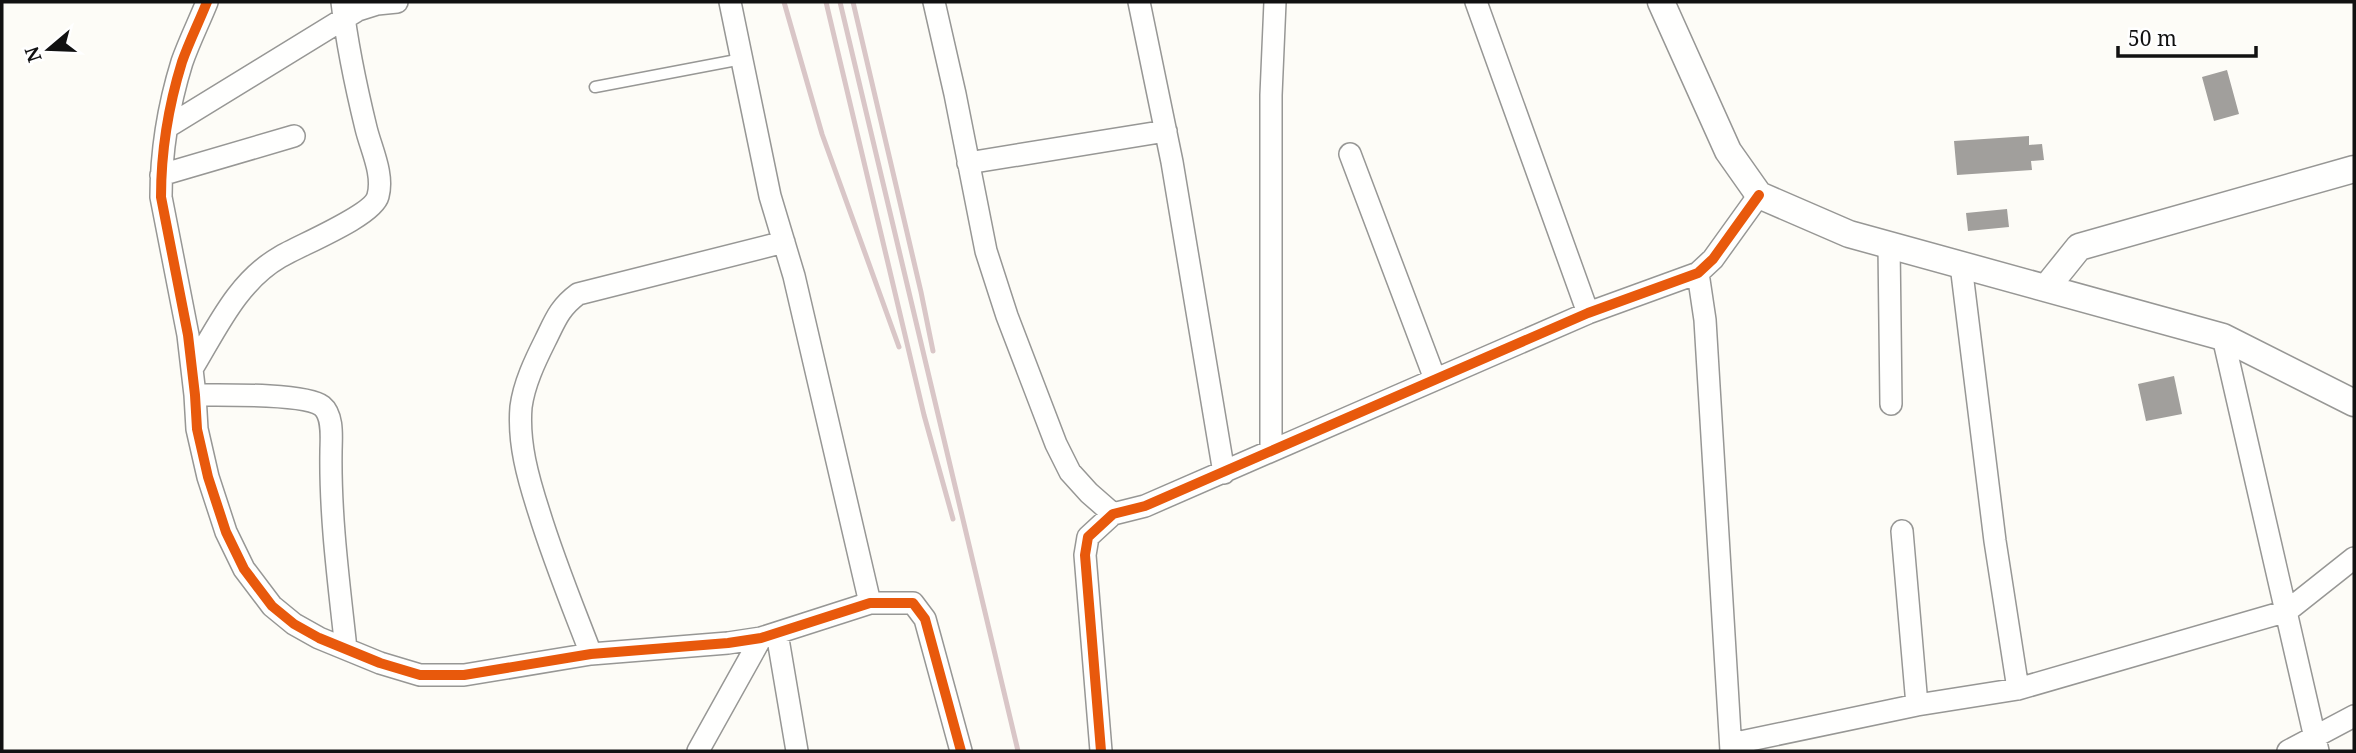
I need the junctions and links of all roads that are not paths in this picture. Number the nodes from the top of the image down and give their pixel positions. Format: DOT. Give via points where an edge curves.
graph roads {
  1 [pos="207,2"];
  2 [pos="397,2"];
  3 [pos="730,2"];
  4 [pos="934,2"];
  5 [pos="1139,2"];
  6 [pos="1275,2"];
  7 [pos="1476,2"];
  8 [pos="1661,2"];
  9 [pos="343,10"];
  10 [pos="742,59"];
  11 [pos="595,87"];
  12 [pos="169,126"];
  13 [pos="1166,131"];
  14 [pos="294,136"];
  15 [pos="1350,154"];
  16 [pos="968,163"];
  17 [pos="2354,169"];
  18 [pos="161,175"];
  19 [pos="1759,195"];
  20 [pos="784,242"];
  21 [pos="1889,245"];
  22 [pos="1961,265"];
  23 [pos="1698,274"];
  24 [pos="2046,288"];
  25 [pos="1588,313"];
  26 [pos="2223,337"];
  27 [pos="192,369"];
  28 [pos="1435,379"];
  29 [pos="195,395"];
  30 [pos="2354,403"];
  31 [pos="1891,404"];
  32 [pos="1271,450"];
  33 [pos="1224,473"];
  34 [pos="1113,514"];
  35 [pos="1902,531"];
  36 [pos="2354,558"];
  37 [pos="870,603"];
  38 [pos="2287,611"];
  39 [pos="769,636"];
  40 [pos="346,649"];
  41 [pos="591,654"];
  42 [pos="2018,688"];
  43 [pos="1917,705"];
  44 [pos="2354,716"];
  45 [pos="2316,744"];
  46 [pos="1731,748"];
  47 [pos="698,751"];
  48 [pos="797,751"];
  49 [pos="961,751"];
  50 [pos="1101,751"];
  51 [pos="2288,751"];
  1 -- 12 [label="street" via="183,60"];
  2 -- 9 [label="street"];
  3 -- 10 [label="street"];
  4 -- 16 [label="street"];
  5 -- 13 [label="street"];
  6 -- 32 [label="street"];
  7 -- 25 [label="street"];
  8 -- 19 [label="street" via="1728,151"];
  9 -- 12 [label="street"];
  9 -- 27 [label="street" via="380,181 378,198 366,212 279,257 256,274 237,295"];
  10 -- 11 [label="lane"];
  10 -- 20 [label="street"];
  12 -- 18 [label="street"];
  13 -- 16 [label="street"];
  13 -- 33 [label="street"];
  14 -- 18 [label="street"];
  15 -- 28 [label="street"];
  16 -- 34 [label="street" via="990,267 1056,444 1070,472"];
  17 -- 24 [label="street" via="2079,247"];
  18 -- 27 [label="street"];
  19 -- 21 [label="street" via="1849,234"];
  19 -- 23 [label="street"];
  20 -- 37 [label="street"];
  20 -- 41 [label="street" via="578,294 564,304 538,356 522,406 524,460 553,556"];
  21 -- 22 [label="street"];
  21 -- 31 [label="street"];
  22 -- 24 [label="street"];
  22 -- 42 [label="street"];
  23 -- 25 [label="street"];
  23 -- 46 [label="street" via="1705,320"];
  24 -- 26 [label="street"];
  25 -- 28 [label="street"];
  26 -- 30 [label="street"];
  26 -- 38 [label="street"];
  27 -- 29 [label="street"];
  28 -- 32 [label="street"];
  29 -- 40 [label="street" via="208,477 244,569 272,606 294,624"];
  29 -- 40 [label="street" via="285,398 313,402 327,413"];
  32 -- 33 [label="street"];
  33 -- 34 [label="street" via="1146,506"];
  34 -- 50 [label="street" via="1088,537 1085,555"];
  35 -- 43 [label="street"];
  36 -- 38 [label="street"];
  37 -- 39 [label="street"];
  37 -- 49 [label="street" via="913,603 925,619"];
  38 -- 42 [label="street"];
  38 -- 45 [label="street"];
  39 -- 41 [label="street"];
  39 -- 47 [label="street"];
  39 -- 48 [label="street"];
  40 -- 41 [label="street" via="420,675 464,675"];
  42 -- 43 [label="street"];
  43 -- 46 [label="street"];
  44 -- 45 [label="street"];
  45 -- 51 [label="street"];
}
